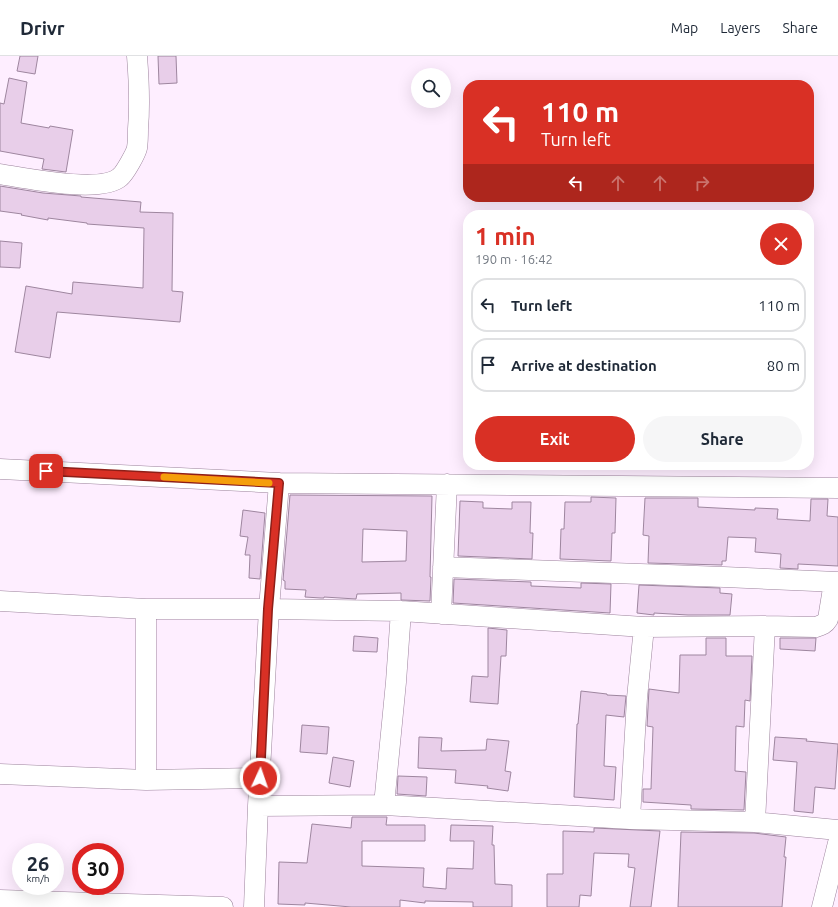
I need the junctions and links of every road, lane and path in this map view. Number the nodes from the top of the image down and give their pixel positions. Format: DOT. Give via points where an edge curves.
graph roads {
  1 [pos="137,56"];
  2 [pos="0,174"];
  3 [pos="0,469"];
  4 [pos="279,483"];
  5 [pos="447,484"];
  6 [pos="838,488"];
  7 [pos="443,567"];
  8 [pos="836,582"];
  9 [pos="0,601"];
  10 [pos="146,609"];
  11 [pos="268,609"];
  12 [pos="402,611"];
  13 [pos="441,614"];
  14 [pos="765,626"];
  15 [pos="644,627"];
  16 [pos="0,774"];
  17 [pos="260,778"];
  18 [pos="146,780"];
  19 [pos="384,805"];
  20 [pos="258,806"];
  21 [pos="630,818"];
  22 [pos="755,822"];
  23 [pos="838,830"];
  24 [pos="838,843"];
  25 [pos="0,900"];
  26 [pos="224,907"];
  27 [pos="254,907"];
  28 [pos="822,907"];
  1 -- 2 [label="street" via="137,149 120,177 108,183 62,184"];
  3 -- 4 [label="street"];
  4 -- 5 [label="street"];
  4 -- 11 [label="street"];
  5 -- 6 [label="street"];
  5 -- 7 [label="street"];
  7 -- 8 [label="street"];
  7 -- 13 [label="street"];
  8 -- 14 [label="street" via="826,623 816,627"];
  9 -- 10 [label="street"];
  10 -- 11 [label="street"];
  10 -- 18 [label="street"];
  11 -- 12 [label="street"];
  11 -- 17 [label="street"];
  12 -- 13 [label="street"];
  12 -- 19 [label="street"];
  13 -- 15 [label="street"];
  14 -- 15 [label="street"];
  14 -- 22 [label="street"];
  15 -- 21 [label="street"];
  16 -- 18 [label="street"];
  17 -- 18 [label="street"];
  17 -- 20 [label="street"];
  19 -- 20 [label="street"];
  19 -- 21 [label="street"];
  20 -- 27 [label="street"];
  21 -- 22 [label="street"];
  22 -- 23 [label="street"];
  24 -- 28 [label="street"];
  25 -- 26 [label="street"];
}
